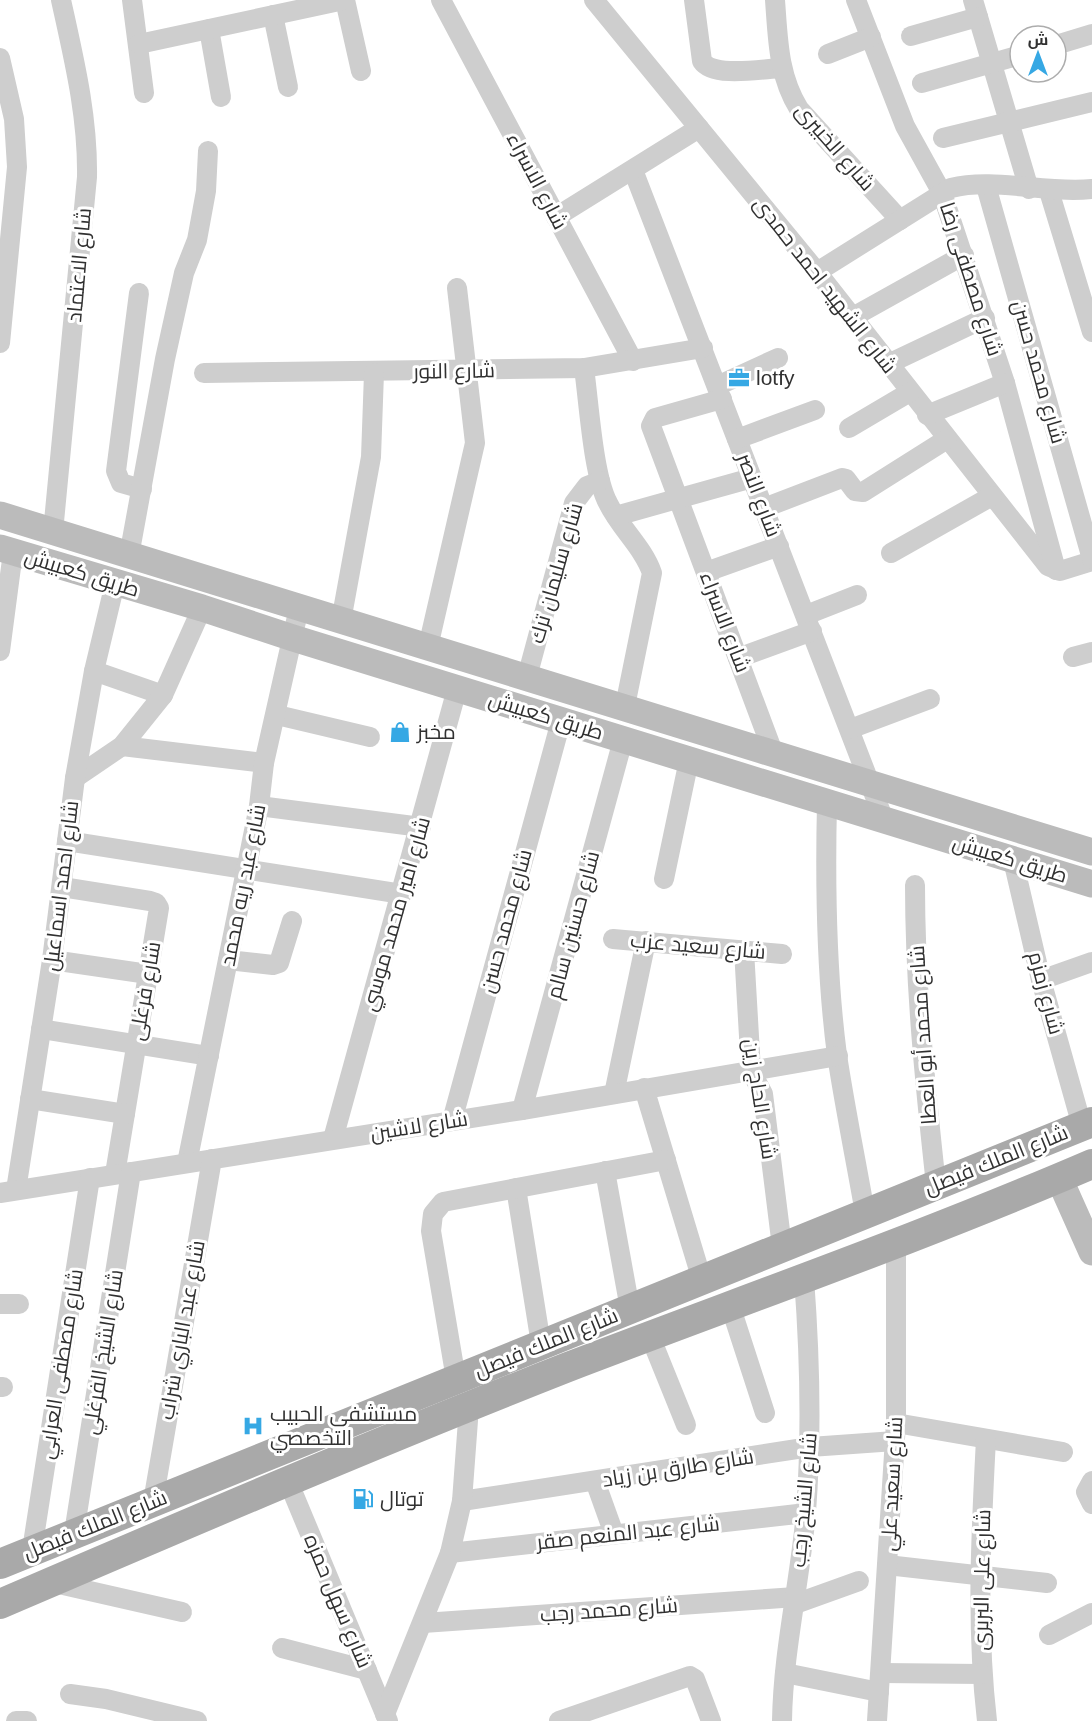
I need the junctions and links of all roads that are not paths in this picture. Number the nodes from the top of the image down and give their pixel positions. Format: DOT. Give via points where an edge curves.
graph roads {
  1 [pos="61,0"];
  2 [pos="132,0"];
  3 [pos="344,0"];
  4 [pos="441,0"];
  5 [pos="594,0"];
  6 [pos="694,0"];
  7 [pos="775,0"];
  8 [pos="856,0"];
  9 [pos="976,9"];
  10 [pos="273,15"];
  11 [pos="209,29"];
  12 [pos="1092,34"];
  13 [pos="911,36"];
  14 [pos="871,37"];
  15 [pos="1068,41"];
  16 [pos="139,44"];
  17 [pos="828,54"];
  18 [pos="1008,58"];
  19 [pos="1,63"];
  20 [pos="992,63"];
  21 [pos="781,68"];
  22 [pos="361,71"];
  23 [pos="922,83"];
  24 [pos="288,87"];
  25 [pos="144,93"];
  26 [pos="220,97"];
  27 [pos="1092,102"];
  28 [pos="1009,122"];
  29 [pos="699,128"];
  30 [pos="944,138"];
  31 [pos="208,151"];
  32 [pos="633,170"];
  33 [pos="986,186"];
  34 [pos="1029,189"];
  35 [pos="1092,189"];
  36 [pos="1049,190"];
  37 [pos="942,193"];
  38 [pos="556,217"];
  39 [pos="900,220"];
  40 [pos="964,255"];
  41 [pos="816,272"];
  42 [pos="457,288"];
  43 [pos="139,293"];
  44 [pos="851,318"];
  45 [pos="985,318"];
  46 [pos="1092,332"];
  47 [pos="0,343"];
  48 [pos="703,348"];
  49 [pos="778,358"];
  50 [pos="633,361"];
  51 [pos="888,364"];
  52 [pos="584,368"];
  53 [pos="466,370"];
  54 [pos="204,373"];
  55 [pos="374,373"];
  56 [pos="1005,383"];
  57 [pos="719,392"];
  58 [pos="909,392"];
  59 [pos="815,410"];
  60 [pos="927,415"];
  61 [pos="849,428"];
  62 [pos="737,439"];
  63 [pos="947,439"];
  64 [pos="752,478"];
  65 [pos="600,481"];
  66 [pos="142,489"];
  67 [pos="992,496"];
  68 [pos="678,498"];
  69 [pos="764,508"];
  70 [pos="0,516"];
  71 [pos="616,516"];
  72 [pos="53,532"];
  73 [pos="779,546"];
  74 [pos="7,550"];
  75 [pos="891,553"];
  76 [pos="129,556"];
  77 [pos="1092,560"];
  78 [pos="1056,570"];
  79 [pos="706,572"];
  80 [pos="115,583"];
  81 [pos="857,595"];
  82 [pos="202,608"];
  83 [pos="299,608"];
  84 [pos="341,621"];
  85 [pos="809,623"];
  86 [pos="293,638"];
  87 [pos="428,647"];
  88 [pos="0,651"];
  89 [pos="1092,652"];
  90 [pos="1072,657"];
  91 [pos="738,658"];
  92 [pos="94,671"];
  93 [pos="526,677"];
  94 [pos="457,689"];
  95 [pos="163,694"];
  96 [pos="930,699"];
  97 [pos="625,706"];
  98 [pos="277,715"];
  99 [pos="561,721"];
  100 [pos="850,729"];
  101 [pos="370,736"];
  102 [pos="623,740"];
  103 [pos="122,746"];
  104 [pos="773,752"];
  105 [pos="689,760"];
  106 [pos="264,764"];
  107 [pos="75,778"];
  108 [pos="871,783"];
  109 [pos="827,803"];
  110 [pos="259,806"];
  111 [pos="884,820"];
  112 [pos="421,827"];
  113 [pos="68,842"];
  114 [pos="1092,852"];
  115 [pos="1012,860"];
  116 [pos="246,870"];
  117 [pos="664,879"];
  118 [pos="1092,884"];
  119 [pos="915,885"];
  120 [pos="62,887"];
  121 [pos="402,894"];
  122 [pos="292,921"];
  123 [pos="613,939"];
  124 [pos="646,941"];
  125 [pos="744,950"];
  126 [pos="782,954"];
  127 [pos="52,960"];
  128 [pos="228,960"];
  129 [pos="1092,962"];
  130 [pos="148,974"];
  131 [pos="1041,980"];
  132 [pos="41,1029"];
  133 [pos="136,1044"];
  134 [pos="209,1056"];
  135 [pos="838,1056"];
  136 [pos="751,1071"];
  137 [pos="644,1088"];
  138 [pos="614,1094"];
  139 [pos="30,1099"];
  140 [pos="522,1110"];
  141 [pos="125,1114"];
  142 [pos="452,1120"];
  143 [pos="1087,1124"];
  144 [pos="333,1139"];
  145 [pos="212,1159"];
  146 [pos="666,1160"];
  147 [pos="187,1163"];
  148 [pos="1092,1164"];
  149 [pos="605,1171"];
  150 [pos="123,1173"];
  151 [pos="90,1178"];
  152 [pos="1059,1178"];
  153 [pos="936,1185"];
  154 [pos="516,1188"];
  155 [pos="8,1191"];
  156 [pos="865,1213"];
  157 [pos="896,1246"];
  158 [pos="782,1247"];
  159 [pos="1092,1252"];
  160 [pos="804,1278"];
  161 [pos="702,1280"];
  162 [pos="730,1305"];
  163 [pos="630,1309"];
  164 [pos="650,1336"];
  165 [pos="541,1344"];
  166 [pos="456,1379"];
  167 [pos="469,1407"];
  168 [pos="765,1413"];
  169 [pos="686,1425"];
  170 [pos="895,1432"];
  171 [pos="987,1439"];
  172 [pos="810,1447"];
  173 [pos="1063,1452"];
  174 [pos="217,1476"];
  175 [pos="1092,1480"];
  176 [pos="288,1481"];
  177 [pos="595,1481"];
  178 [pos="462,1501"];
  179 [pos="153,1502"];
  180 [pos="1092,1504"];
  181 [pos="229,1506"];
  182 [pos="806,1513"];
  183 [pos="74,1533"];
  184 [pos="614,1534"];
  185 [pos="32,1550"];
  186 [pos="450,1553"];
  187 [pos="0,1564"];
  188 [pos="887,1565"];
  189 [pos="978,1574"];
  190 [pos="859,1581"];
  191 [pos="50,1582"];
  192 [pos="1047,1583"];
  193 [pos="795,1600"];
  194 [pos="0,1604"];
  195 [pos="182,1612"];
  196 [pos="1092,1613"];
  197 [pos="423,1623"];
  198 [pos="1049,1635"];
  199 [pos="282,1648"];
  200 [pos="367,1670"];
  201 [pos="785,1673"];
  202 [pos="981,1674"];
  203 [pos="880,1682"];
  204 [pos="70,1694"];
  205 [pos="602,1714"];
  206 [pos="387,1718"];
  207 [pos="197,1721"];
  208 [pos="559,1721"];
  209 [pos="711,1721"];
  210 [pos="782,1721"];
  211 [pos="877,1721"];
  212 [pos="987,1721"];
  1 -- 72 [label="street, شارع الاعتماد" via="88,140"];
  2 -- 16 [label="street"];
  3 -- 10 [label="street"];
  3 -- 22 [label="street"];
  4 -- 38 [label="street, شارع الاسراء"];
  5 -- 29 [label="street, شارع الشهيد احمد حمدى"];
  6 -- 21 [label="street" via="706,67 718,71"];
  7 -- 21 [label="street, شارع الخبيرى"];
  8 -- 14 [label="street, شارع مصطفى رضا"];
  9 -- 13 [label="street"];
  9 -- 20 [label="street"];
  10 -- 11 [label="street"];
  10 -- 24 [label="street"];
  11 -- 16 [label="street"];
  11 -- 26 [label="street"];
  12 -- 15 [label="street"];
  14 -- 17 [label="street"];
  14 -- 37 [label="street, شارع مصطفى رضا" via="905,126"];
  16 -- 25 [label="street"];
  18 -- 20 [label="street"];
  19 -- 47 [label="street" via="14,118 17,167"];
  20 -- 23 [label="street"];
  20 -- 28 [label="street"];
  21 -- 39 [label="street, شارع الخبيرى" via="799,109"];
  27 -- 28 [label="street"];
  28 -- 30 [label="street"];
  28 -- 34 [label="street"];
  29 -- 32 [label="street"];
  29 -- 41 [label="street, شارع الشهيد احمد حمدى"];
  31 -- 66 [label="street" via="197,240 184,273 165,359"];
  32 -- 38 [label="street"];
  32 -- 48 [label="street, شارع النصر"];
  33 -- 34 [label="street"];
  33 -- 37 [label="street" via="961,186"];
  33 -- 77 [label="street, شارع محمد حسن"];
  34 -- 36 [label="street"];
  35 -- 36 [label="street"];
  36 -- 46 [label="street"];
  37 -- 39 [label="street"];
  37 -- 40 [label="street, شارع مصطفى رضا"];
  38 -- 50 [label="street, شارع الاسراء"];
  39 -- 41 [label="street"];
  40 -- 44 [label="street"];
  40 -- 45 [label="street, شارع مصطفى رضا"];
  41 -- 44 [label="street, شارع الشهيد احمد حمدى"];
  42 -- 53 [label="street"];
  43 -- 66 [label="street" via="116,471 121,483"];
  44 -- 51 [label="street, شارع الشهيد احمد حمدى"];
  45 -- 51 [label="street"];
  45 -- 56 [label="street, شارع مصطفى رضا"];
  48 -- 50 [label="street, شارع النور"];
  48 -- 57 [label="street, شارع النصر"];
  49 -- 57 [label="street"];
  50 -- 52 [label="street, شارع النور"];
  51 -- 58 [label="street, شارع الشهيد احمد حمدى"];
  52 -- 53 [label="street, شارع النور"];
  52 -- 65 [label="street"];
  53 -- 55 [label="street, شارع النور"];
  53 -- 87 [label="street" via="475,443"];
  54 -- 55 [label="street, شارع النور"];
  55 -- 84 [label="street" via="371,457"];
  56 -- 60 [label="street"];
  56 -- 78 [label="street, شارع مصطفى رضا"];
  57 -- 62 [label="street, شارع النصر"];
  57 -- 68 [label="street, شارع الاسراء" via="655,418 651,426"];
  58 -- 60 [label="street, شارع الشهيد احمد حمدى"];
  58 -- 61 [label="street"];
  59 -- 62 [label="street"];
  60 -- 63 [label="street, شارع الشهيد احمد حمدى"];
  62 -- 64 [label="street, شارع النصر"];
  63 -- 67 [label="street, شارع الشهيد احمد حمدى"];
  63 -- 69 [label="street" via="863,492 855,491 842,478"];
  64 -- 68 [label="street"];
  64 -- 69 [label="street, شارع النصر"];
  65 -- 71 [label="street"];
  65 -- 93 [label="street, شارع سليمان ترك" via="587,486 574,503"];
  66 -- 76 [label="street"];
  67 -- 75 [label="street"];
  67 -- 78 [label="street, شارع الشهيد احمد حمدى" via="1048,566"];
  68 -- 71 [label="street"];
  68 -- 79 [label="street, شارع الاسراء"];
  69 -- 73 [label="street, شارع النصر"];
  70 -- 72 [label="street, طريق كعبيش"];
  71 -- 97 [label="street" via="652,573"];
  72 -- 76 [label="street, طريق كعبيش"];
  73 -- 79 [label="street"];
  73 -- 85 [label="street, شارع النصر"];
  74 -- 80 [label="street, طريق كعبيش"];
  74 -- 88 [label="street"];
  76 -- 83 [label="street, طريق كعبيش"];
  77 -- 78 [label="street"];
  79 -- 91 [label="street, شارع الاسراء"];
  80 -- 82 [label="street, طريق كعبيش"];
  80 -- 92 [label="street, شارع احمد اسماعيل"];
  81 -- 85 [label="street"];
  82 -- 86 [label="street, طريق كعبيش"];
  82 -- 95 [label="street"];
  83 -- 84 [label="street, طريق كعبيش"];
  83 -- 86 [label="street, شارع عبد ريه محمد"];
  84 -- 87 [label="street, طريق كعبيش"];
  85 -- 91 [label="street"];
  85 -- 100 [label="street, شارع النصر"];
  86 -- 94 [label="street, طريق كعبيش"];
  86 -- 98 [label="street, شارع عبد ريه محمد"];
  87 -- 93 [label="street, طريق كعبيش"];
  89 -- 90 [label="street"];
  91 -- 104 [label="street, شارع الاسراء"];
  92 -- 95 [label="street"];
  92 -- 107 [label="street, شارع احمد اسماعيل"];
  93 -- 97 [label="street, طريق كعبيش"];
  94 -- 99 [label="street, طريق كعبيش"];
  94 -- 112 [label="street, شارع امير محمد موسي"];
  95 -- 103 [label="street"];
  96 -- 100 [label="street"];
  97 -- 104 [label="street, طريق كعبيش"];
  98 -- 101 [label="street"];
  98 -- 106 [label="street, شارع عبد ريه محمد"];
  99 -- 102 [label="street, طريق كعبيش"];
  99 -- 142 [label="street, شارع محمد حسن"];
  100 -- 108 [label="street, شارع النصر"];
  102 -- 105 [label="street, طريق كعبيش"];
  102 -- 140 [label="street, شارع حسنين سالم"];
  103 -- 106 [label="street"];
  103 -- 107 [label="street"];
  104 -- 108 [label="street, طريق كعبيش"];
  105 -- 109 [label="street, طريق كعبيش"];
  105 -- 117 [label="street"];
  106 -- 110 [label="street, شارع عبد ريه محمد"];
  107 -- 113 [label="street, شارع احمد اسماعيل"];
  108 -- 111 [label="street, شارع النصر"];
  108 -- 114 [label="street, طريق كعبيش"];
  109 -- 111 [label="street, طريق كعبيش"];
  109 -- 135 [label="street" via="826,918"];
  110 -- 112 [label="street"];
  110 -- 116 [label="street, شارع عبد ريه محمد"];
  111 -- 115 [label="street, طريق كعبيش"];
  112 -- 121 [label="street, شارع امير محمد موسي"];
  113 -- 116 [label="street"];
  113 -- 120 [label="street, شارع احمد اسماعيل"];
  115 -- 118 [label="street, طريق كعبيش"];
  115 -- 131 [label="street, شارع زمزم"];
  116 -- 121 [label="street"];
  116 -- 128 [label="street, شارع عبد ريه محمد"];
  119 -- 153 [label="street, شارع محمد أبو العطا" via="920,1044"];
  120 -- 127 [label="street, شارع احمد اسماعيل"];
  120 -- 130 [label="street, شارع فرغلى" via="159,905"];
  121 -- 144 [label="street, شارع امير محمد موسي"];
  122 -- 128 [label="street" via="279,963"];
  123 -- 124 [label="street, شارع سعيد عزب"];
  124 -- 125 [label="street, شارع سعيد عزب"];
  124 -- 138 [label="street"];
  125 -- 126 [label="street, شارع سعيد عزب"];
  125 -- 136 [label="street, شارع الحاج زين"];
  127 -- 130 [label="street"];
  127 -- 132 [label="street, شارع احمد اسماعيل"];
  128 -- 134 [label="street, شارع عبد ريه محمد"];
  129 -- 131 [label="street"];
  130 -- 133 [label="street, شارع فرغلى"];
  131 -- 143 [label="street, شارع زمزم"];
  132 -- 133 [label="street"];
  132 -- 139 [label="street, شارع احمد اسماعيل"];
  133 -- 134 [label="street"];
  133 -- 141 [label="street, شارع فرغلى"];
  134 -- 147 [label="street, شارع عبد ريه محمد"];
  135 -- 136 [label="street, شارع لاشين"];
  135 -- 156 [label="street"];
  136 -- 137 [label="street, شارع لاشين"];
  136 -- 158 [label="street, شارع الحاج زين" via="763,1094"];
  137 -- 138 [label="street, شارع لاشين"];
  137 -- 146 [label="street"];
  138 -- 140 [label="street, شارع لاشين"];
  139 -- 141 [label="street"];
  139 -- 155 [label="street, شارع احمد اسماعيل"];
  140 -- 142 [label="street, شارع لاشين"];
  141 -- 150 [label="street, شارع فرغلى"];
  142 -- 144 [label="street, شارع لاشين"];
  143 -- 153 [label="main road, شارع الملك فيصل"];
  144 -- 145 [label="street, شارع لاشين"];
  145 -- 147 [label="street, شارع لاشين"];
  145 -- 179 [label="street, شارع عبد الباري شراب"];
  146 -- 149 [label="street"];
  146 -- 161 [label="street"];
  147 -- 150 [label="street, شارع لاشين"];
  148 -- 152 [label="main road, شارع الملك فيصل"];
  149 -- 154 [label="street"];
  149 -- 163 [label="street"];
  150 -- 151 [label="street, شارع لاشين"];
  150 -- 183 [label="street, شارع الشيخ الفرغلي"];
  151 -- 155 [label="street, شارع لاشين"];
  151 -- 185 [label="street, شارع مصطفى العرابي"];
  152 -- 157 [label="main road, شارع الملك فيصل"];
  152 -- 159 [label="street"];
  153 -- 156 [label="main road, شارع الملك فيصل"];
  154 -- 165 [label="street"];
  154 -- 166 [label="street" via="443,1202 433,1214 431,1231"];
  156 -- 158 [label="main road, شارع الملك فيصل"];
  157 -- 160 [label="main road, شارع الملك فيصل"];
  157 -- 170 [label="street, شارع سعيد علي"];
  158 -- 161 [label="main road, شارع الملك فيصل"];
  160 -- 162 [label="main road, شارع الملك فيصل"];
  160 -- 172 [label="street, شارع الشيخ رجب" via="811,1382"];
  161 -- 163 [label="main road, شارع الملك فيصل"];
  162 -- 164 [label="main road, شارع الملك فيصل"];
  162 -- 168 [label="street"];
  163 -- 165 [label="main road, شارع الملك فيصل"];
  164 -- 167 [label="main road, شارع الملك فيصل"];
  164 -- 169 [label="street"];
  165 -- 166 [label="main road, شارع الملك فيصل"];
  166 -- 174 [label="main road, شارع الملك فيصل"];
  167 -- 176 [label="main road, شارع الملك فيصل"];
  167 -- 178 [label="street"];
  170 -- 171 [label="street, شارع طارق بن زياد"];
  170 -- 172 [label="street, شارع طارق بن زياد"];
  170 -- 188 [label="street, شارع سعيد علي"];
  171 -- 173 [label="street, شارع طارق بن زياد"];
  171 -- 189 [label="street, شارع على البربرى"];
  172 -- 177 [label="street, شارع طارق بن زياد"];
  172 -- 182 [label="street, شارع الشيخ رجب"];
  174 -- 179 [label="main road, شارع الملك فيصل"];
  174 -- 181 [label="main road"];
  175 -- 180 [label="street" via="1086,1492"];
  176 -- 181 [label="main road, شارع الملك فيصل"];
  176 -- 200 [label="street, شارع سهل حمزه"];
  177 -- 178 [label="street, شارع طارق بن زياد"];
  177 -- 184 [label="street"];
  178 -- 186 [label="street"];
  179 -- 183 [label="main road, شارع الملك فيصل"];
  181 -- 191 [label="main road, شارع الملك فيصل"];
  182 -- 184 [label="street, شارع عبد المنعم صقر"];
  182 -- 193 [label="street, شارع الشيخ رجب"];
  183 -- 185 [label="main road, شارع الملك فيصل"];
  184 -- 186 [label="street, شارع عبد المنعم صقر"];
  185 -- 187 [label="main road, شارع الملك فيصل"];
  186 -- 197 [label="street"];
  188 -- 189 [label="street"];
  188 -- 203 [label="street, شارع سعيد علي"];
  189 -- 192 [label="street"];
  189 -- 202 [label="street, شارع على البربرى"];
  190 -- 193 [label="street, شارع محمد رجب"];
  191 -- 194 [label="main road, شارع الملك فيصل"];
  191 -- 195 [label="street"];
  193 -- 197 [label="street, شارع محمد رجب"];
  193 -- 201 [label="street, شارع الشيخ رجب"];
  196 -- 198 [label="street"];
  197 -- 206 [label="street"];
  199 -- 200 [label="street"];
  200 -- 206 [label="street, شارع سهل حمزه"];
  201 -- 203 [label="street"];
  201 -- 210 [label="street, شارع الشيخ رجب"];
  202 -- 203 [label="street"];
  202 -- 212 [label="street, شارع على البربرى"];
  203 -- 211 [label="street, شارع سعيد علي"];
  204 -- 207 [label="street"];
  205 -- 208 [label="street"];
  205 -- 209 [label="street" via="690,1676 695,1679"];
}
